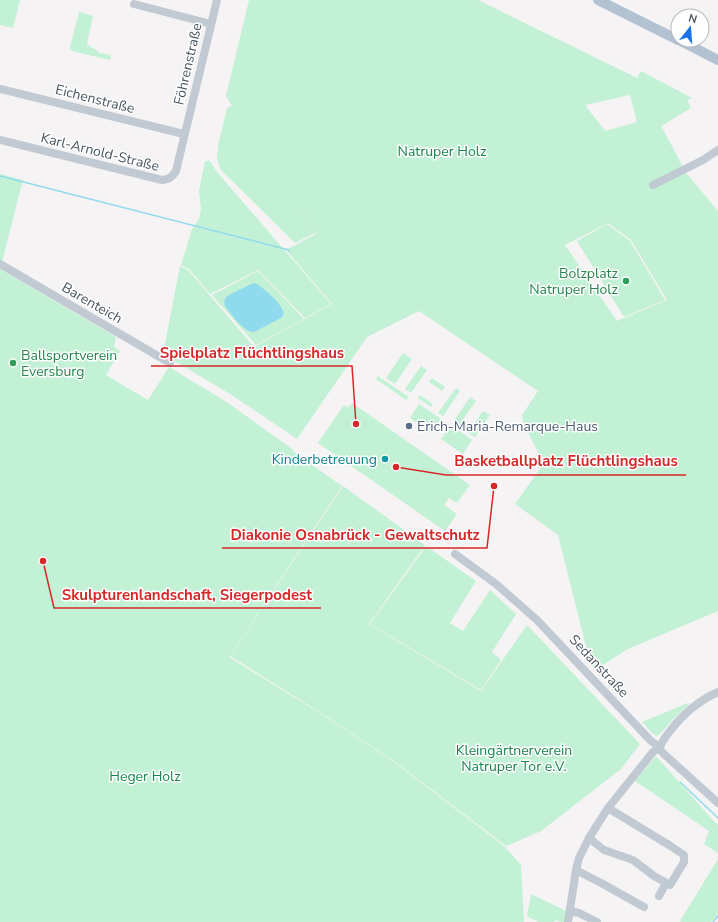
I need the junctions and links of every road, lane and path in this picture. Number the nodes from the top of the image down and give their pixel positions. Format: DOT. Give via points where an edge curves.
graph roads {
  1 [pos="217,0"];
  2 [pos="598,0"];
  3 [pos="612,0"];
  4 [pos="134,4"];
  5 [pos="211,24"];
  6 [pos="670,29"];
  7 [pos="670,36"];
  8 [pos="694,48"];
  9 [pos="718,60"];
  10 [pos="0,89"];
  11 [pos="184,134"];
  12 [pos="0,140"];
  13 [pos="718,150"];
  14 [pos="653,185"];
  15 [pos="0,264"];
  16 [pos="170,363"];
  17 [pos="455,554"];
  18 [pos="718,692"];
  19 [pos="660,747"];
  20 [pos="718,803"];
  21 [pos="608,808"];
  22 [pos="589,838"];
  23 [pos="576,870"];
  24 [pos="666,883"];
  25 [pos="659,896"];
  26 [pos="644,907"];
  27 [pos="570,911"];
  28 [pos="568,922"];
  29 [pos="597,922"];
  1 -- 5 [label="street, Föhrenstraße"];
  2 -- 7 [label="main road"];
  3 -- 6 [label="main road"];
  4 -- 5 [label="street"];
  5 -- 11 [label="street, Föhrenstraße"];
  8 -- 9 [label="main road"];
  10 -- 11 [label="street, Eichenstraße"];
  11 -- 12 [label="street, Karl-Arnold-Straße" via="176,171 169,180"];
  13 -- 14 [label="street"];
  15 -- 16 [label="street, Barenteich"];
  17 -- 19 [label="street, Sedanstraße" via="496,584 537,620 651,741"];
  18 -- 19 [label="street" via="686,713 662,740"];
  19 -- 20 [label="street, Sedanstraße" via="664,754"];
  19 -- 21 [label="street" via="653,752"];
  21 -- 22 [label="street"];
  21 -- 24 [label="street" via="684,855 684,862 670,885"];
  22 -- 23 [label="street"];
  22 -- 24 [label="street" via="604,850 633,860"];
  23 -- 26 [label="street"];
  23 -- 27 [label="street"];
  24 -- 25 [label="street"];
  27 -- 28 [label="street"];
  27 -- 29 [label="street"];
}
